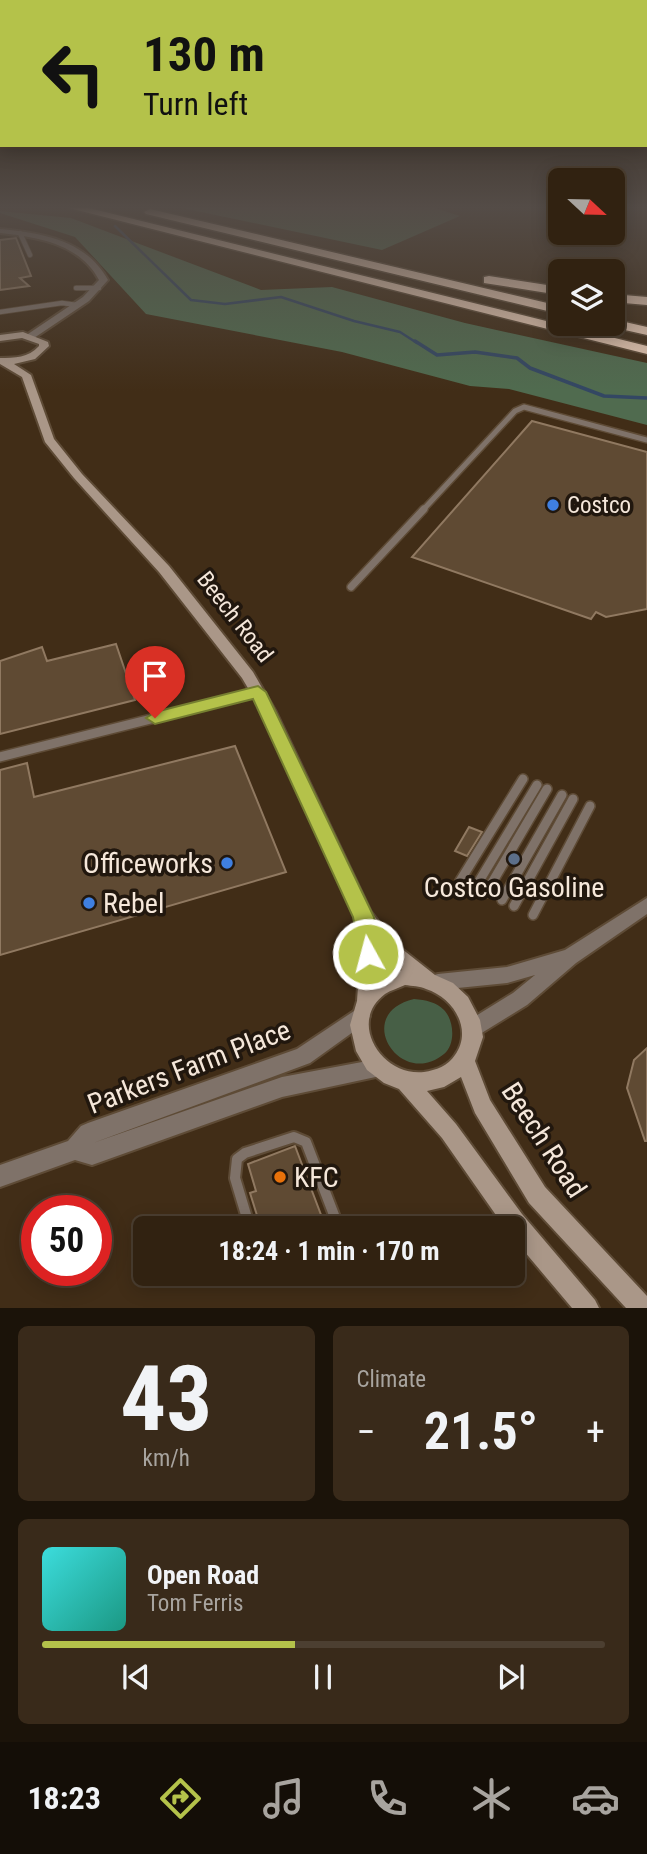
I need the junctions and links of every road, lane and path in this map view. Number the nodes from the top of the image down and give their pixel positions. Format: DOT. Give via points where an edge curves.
graph roads {
  1 [pos="99,269"];
  2 [pos="321,269"];
  3 [pos="388,269"];
  4 [pos="429,269"];
  5 [pos="76,288"];
  6 [pos="99,288"];
  7 [pos="548,289"];
  8 [pos="625,299"];
  9 [pos="647,301"];
  10 [pos="77,306"];
  11 [pos="548,307"];
  12 [pos="0,312"];
  13 [pos="625,326"];
  14 [pos="647,331"];
  15 [pos="31,336"];
  16 [pos="0,338"];
  17 [pos="647,350"];
  18 [pos="36,355"];
  19 [pos="1,361"];
  20 [pos="26,375"];
  21 [pos="647,440"];
  22 [pos="351,587"];
  23 [pos="258,692"];
  24 [pos="0,757"];
  25 [pos="523,779"];
  26 [pos="537,785"];
  27 [pos="547,789"];
  28 [pos="562,795"];
  29 [pos="573,799"];
  30 [pos="590,806"];
  31 [pos="460,881"];
  32 [pos="475,888"];
  33 [pos="486,893"];
  34 [pos="502,900"];
  35 [pos="647,905"];
  36 [pos="514,906"];
  37 [pos="533,915"];
  38 [pos="363,917"];
  39 [pos="569,957"];
  40 [pos="433,981"];
  41 [pos="363,1008"];
  42 [pos="472,1028"];
  43 [pos="464,1058"];
  44 [pos="378,1068"];
  45 [pos="406,1082"];
  46 [pos="75,1149"];
  47 [pos="0,1175"];
  48 [pos="246,1216"];
  49 [pos="334,1216"];
  50 [pos="587,1308"];
  51 [pos="642,1308"];
  1 -- 6 [label="street" via="104,280"];
  2 -- 17 [label="highway"];
  3 -- 11 [label="highway"];
  4 -- 7 [label="highway"];
  5 -- 6 [label="lane"];
  6 -- 10 [label="street"];
  8 -- 9 [label="highway"];
  10 -- 12 [label="lane" via="62,303"];
  10 -- 15 [label="street"];
  13 -- 14 [label="highway"];
  15 -- 16 [label="main road"];
  15 -- 18 [label="main road" via="43,342"];
  18 -- 19 [label="main road"];
  18 -- 20 [label="main road"];
  19 -- 20 [label="main road"];
  20 -- 23 [label="main road, Beech Road" via="49,440 164,569"];
  21 -- 22 [label="lane" via="534,408 515,411"];
  23 -- 24 [label="lane"];
  23 -- 38 [label="main road, Beech Road"];
  25 -- 31 [label="lane"];
  26 -- 32 [label="lane"];
  27 -- 33 [label="lane"];
  28 -- 34 [label="lane"];
  29 -- 36 [label="lane"];
  30 -- 37 [label="lane"];
  35 -- 39 [label="street"];
  38 -- 40 [label="main road, Beech Road" via="391,951"];
  38 -- 41 [label="main road, Beech Road" via="369,958"];
  39 -- 40 [label="street" via="507,975"];
  39 -- 42 [label="street" via="520,999"];
  40 -- 41 [label="main road" via="393,980 382,985"];
  40 -- 42 [label="main road" via="462,1001"];
  41 -- 44 [label="main road" via="359,1034 365,1052"];
  41 -- 46 [label="street, Parkers Farm Place" via="303,1056 88,1133"];
  42 -- 43 [label="main road"];
  43 -- 45 [label="main road" via="459,1068 436,1080"];
  43 -- 51 [label="main road, Beech Road" via="482,1106 537,1195"];
  44 -- 45 [label="main road"];
  44 -- 46 [label="street, Parkers Farm Place" via="282,1087 92,1154"];
  45 -- 50 [label="main road"];
  46 -- 47 [label="street, Parkers Farm Place"];
  48 -- 49 [label="lane" via="235,1178 237,1158 295,1137 306,1142"];
}
